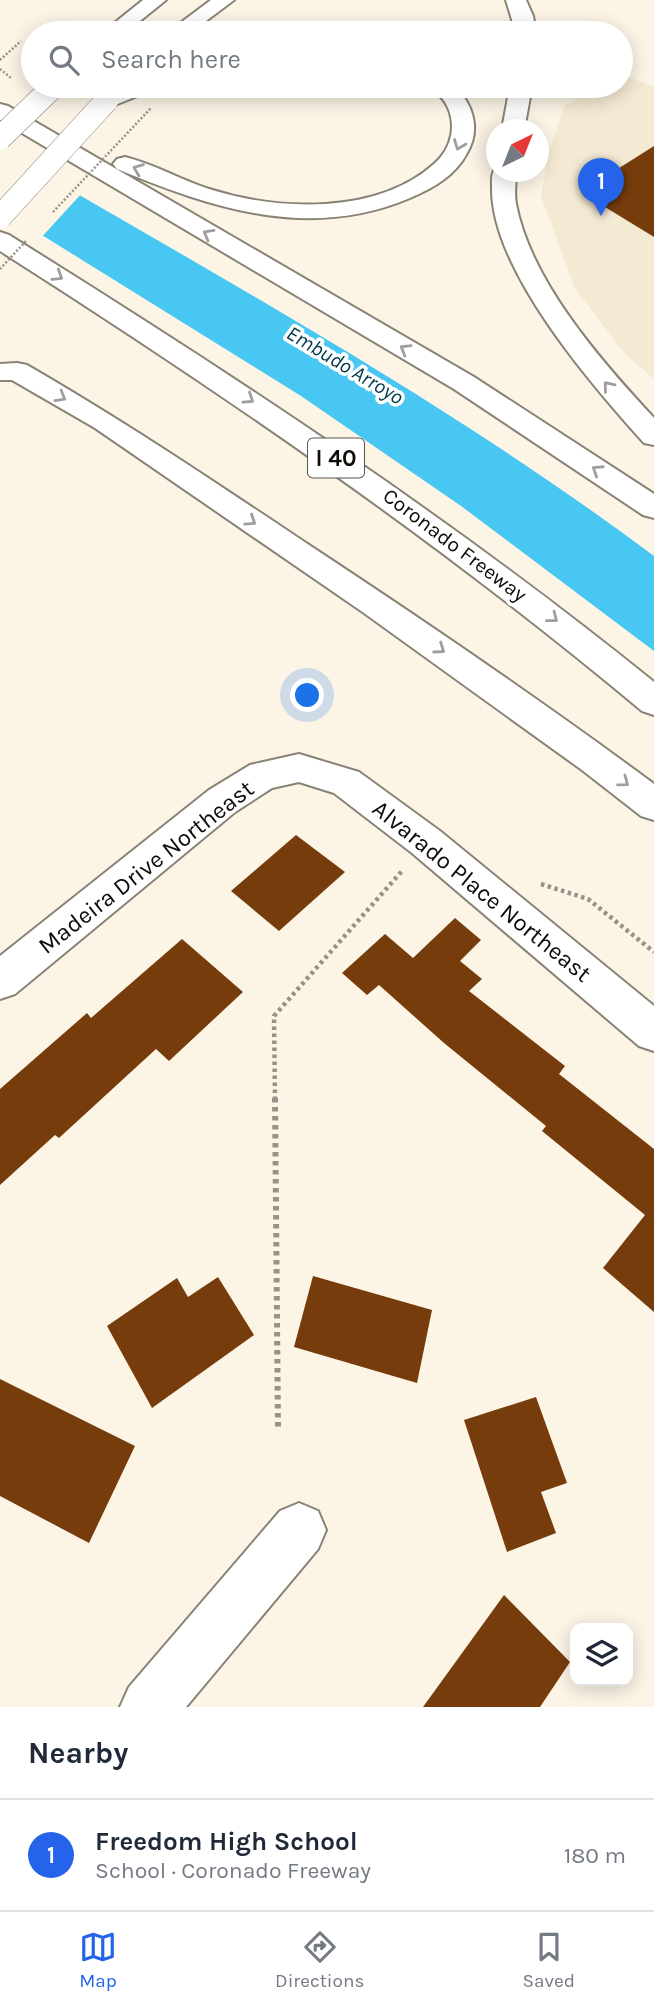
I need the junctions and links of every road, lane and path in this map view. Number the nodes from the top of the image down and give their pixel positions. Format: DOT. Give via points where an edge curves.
graph roads {
  1 [pos="156,0"];
  2 [pos="224,0"];
  3 [pos="516,0"];
  4 [pos="128,21"];
  5 [pos="194,21"];
  6 [pos="524,21"];
  7 [pos="21,41"];
  8 [pos="0,60"];
  9 [pos="0,69"];
  10 [pos="11,78"];
  11 [pos="37,98"];
  12 [pos="109,98"];
  13 [pos="454,98"];
  14 [pos="519,98"];
  15 [pos="151,108"];
  16 [pos="515,119"];
  17 [pos="3,122"];
  18 [pos="505,182"];
  19 [pos="0,217"];
  20 [pos="47,219"];
  21 [pos="14,239"];
  22 [pos="0,269"];
  23 [pos="6,368"];
  24 [pos="654,436"];
  25 [pos="654,508"];
  26 [pos="654,702"];
  27 [pos="299,768"];
  28 [pos="654,805"];
  29 [pos="407,865"];
  30 [pos="480,884"];
  31 [pos="654,952"];
  32 [pos="0,981"];
  33 [pos="654,1032"];
  34 [pos="278,1430"];
  35 [pos="299,1530"];
  36 [pos="149,1707"];
  1 -- 4 [label="main road"];
  2 -- 5 [label="main road"];
  3 -- 6 [label="main road"];
  7 -- 8 [label="path"];
  9 -- 10 [label="path"];
  11 -- 17 [label="main road, bridge"];
  12 -- 19 [label="main road, bridge"];
  13 -- 17 [label="main road, one-way" via="464,132 457,155 434,177 400,195 354,208 301,211 208,196"];
  14 -- 16 [label="main road"];
  15 -- 20 [label="path, bridge"];
  25 -- 17 [label="main road, one-way" via="464,383"];
  24 -- 18 [label="main road, one-way" via="579,349 526,264 509,220"];
  21 -- 22 [label="path, bridge"];
  21 -- 26 [label="main road, Coronado Freeway / I 40, one-way" via="450,538"];
  23 -- 28 [label="main road, one-way" via="106,422 376,605"];
  27 -- 30 [label="main road, Alvarado Place Northeast" via="346,782"];
  27 -- 32 [label="main road, Madeira Drive Northeast" via="263,775 222,801"];
  29 -- 34 [label="path" via="274,1016"];
  30 -- 31 [label="path" via="545,884 588,900"];
  30 -- 33 [label="main road, Alvarado Place Northeast"];
  35 -- 36 [label="main road"];
}
